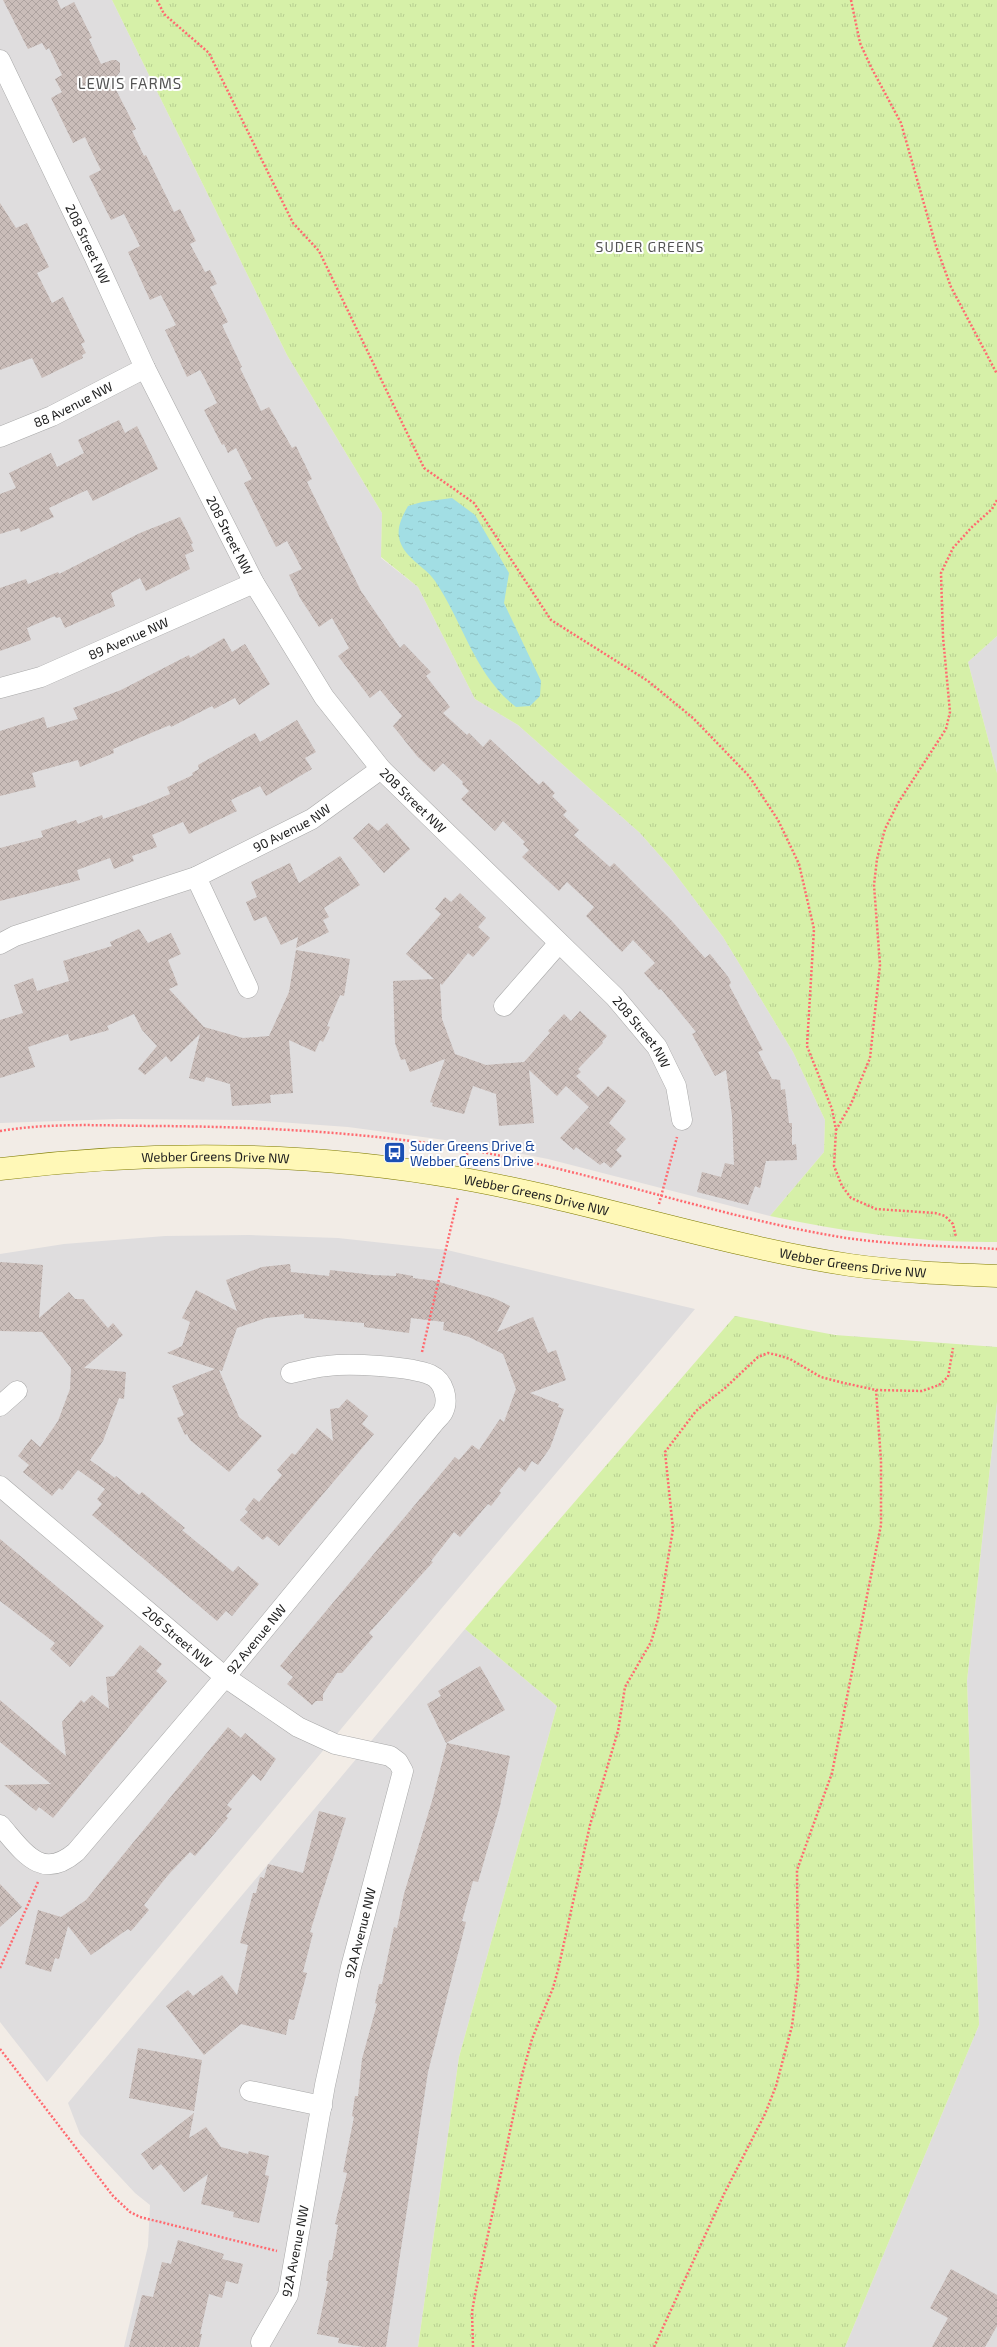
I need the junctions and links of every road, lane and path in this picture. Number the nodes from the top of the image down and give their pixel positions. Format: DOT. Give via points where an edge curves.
graph roads {
  1 [pos="157,0"];
  2 [pos="851,0"];
  3 [pos="0,60"];
  4 [pos="145,368"];
  5 [pos="997,374"];
  6 [pos="0,437"];
  7 [pos="997,500"];
  8 [pos="254,583"];
  9 [pos="0,688"];
  10 [pos="381,769"];
  11 [pos="196,877"];
  12 [pos="559,943"];
  13 [pos="0,944"];
  14 [pos="248,988"];
  15 [pos="504,1006"];
  16 [pos="682,1120"];
  17 [pos="836,1130"];
  18 [pos="0,1169"];
  19 [pos="460,1190"];
  20 [pos="654,1223"];
  21 [pos="956,1237"];
  22 [pos="997,1276"];
  23 [pos="953,1348"];
  24 [pos="418,1372"];
  25 [pos="291,1373"];
  26 [pos="876,1390"];
  27 [pos="17,1391"];
  28 [pos="0,1406"];
  29 [pos="0,1486"];
  30 [pos="225,1677"];
  31 [pos="398,1762"];
  32 [pos="0,1825"];
  33 [pos="46,1865"];
  34 [pos="0,1968"];
  35 [pos="0,2050"];
  36 [pos="250,2091"];
  37 [pos="322,2106"];
  38 [pos="296,2255"];
  39 [pos="261,2342"];
  40 [pos="473,2347"];
  41 [pos="654,2347"];
  1 -- 17 [label="path" via="164,14 209,53 293,223 319,251 424,468 474,503 551,620 648,681 693,718 748,776 778,820 799,864 814,929 807,1046 832,1109"];
  2 -- 5 [label="path" via="860,43 901,123 936,246 951,287"];
  3 -- 4 [label="street, 208 Street NW"];
  4 -- 6 [label="street, 88 Avenue NW" via="52,416"];
  4 -- 8 [label="street, 208 Street NW"];
  7 -- 17 [label="path" via="992,510 953,548 940,573 950,712 946,729 898,802 885,829 877,859 874,885 880,965 870,1058"];
  8 -- 9 [label="street, 89 Avenue NW" via="41,677"];
  8 -- 10 [label="street, 208 Street NW" via="324,697"];
  10 -- 11 [label="street, 90 Avenue NW" via="312,819"];
  10 -- 12 [label="street, 208 Street NW"];
  11 -- 13 [label="street, 90 Avenue NW" via="15,936"];
  11 -- 14 [label="street"];
  12 -- 15 [label="street"];
  12 -- 16 [label="street, 208 Street NW" via="615,997 657,1047 676,1086"];
  16 -- 20 [label="path"];
  17 -- 21 [label="path" via="834,1166 842,1186 851,1198 876,1208 944,1216 953,1224"];
  18 -- 20 [label="main road, Webber Greens Drive NW" via="50,1162 139,1156 197,1154 303,1158 462,1178"];
  19 -- 24 [label="path"];
  20 -- 22 [label="main road, Webber Greens Drive NW" via="760,1248 851,1265 922,1273"];
  23 -- 26 [label="path" via="948,1377 939,1385 922,1391"];
  24 -- 25 [label="street" via="366,1364 327,1366"];
  24 -- 30 [label="street, 92 Avenue NW" via="431,1375 439,1382 445,1392 443,1412"];
  26 -- 40 [label="path" via="821,1377 790,1359 768,1354 758,1357 696,1411 665,1452 673,1529 656,1626 625,1687 618,1731 589,1832 558,1970 532,2039 522,2075 475,2295 472,2312"];
  26 -- 41 [label="path" via="881,1461 881,1525 832,1774 797,1870 798,1977 792,2026 776,2086 765,2114 724,2194"];
  27 -- 28 [label="street"];
  29 -- 30 [label="street, 206 Street NW"];
  30 -- 31 [label="street, 206 Street NW" via="298,1727 335,1744 390,1756"];
  30 -- 33 [label="street, 92 Avenue NW" via="76,1852 62,1862"];
  31 -- 37 [label="street, 92A Avenue NW" via="402,1771 351,1967"];
  32 -- 33 [label="street" via="32,1859"];
  33 -- 34 [label="path"];
  35 -- 38 [label="path" via="113,2196 130,2212 152,2221"];
  36 -- 37 [label="street"];
  37 -- 38 [label="street, 92A Avenue NW"];
  38 -- 39 [label="street, 92A Avenue NW" via="288,2295"];
}
